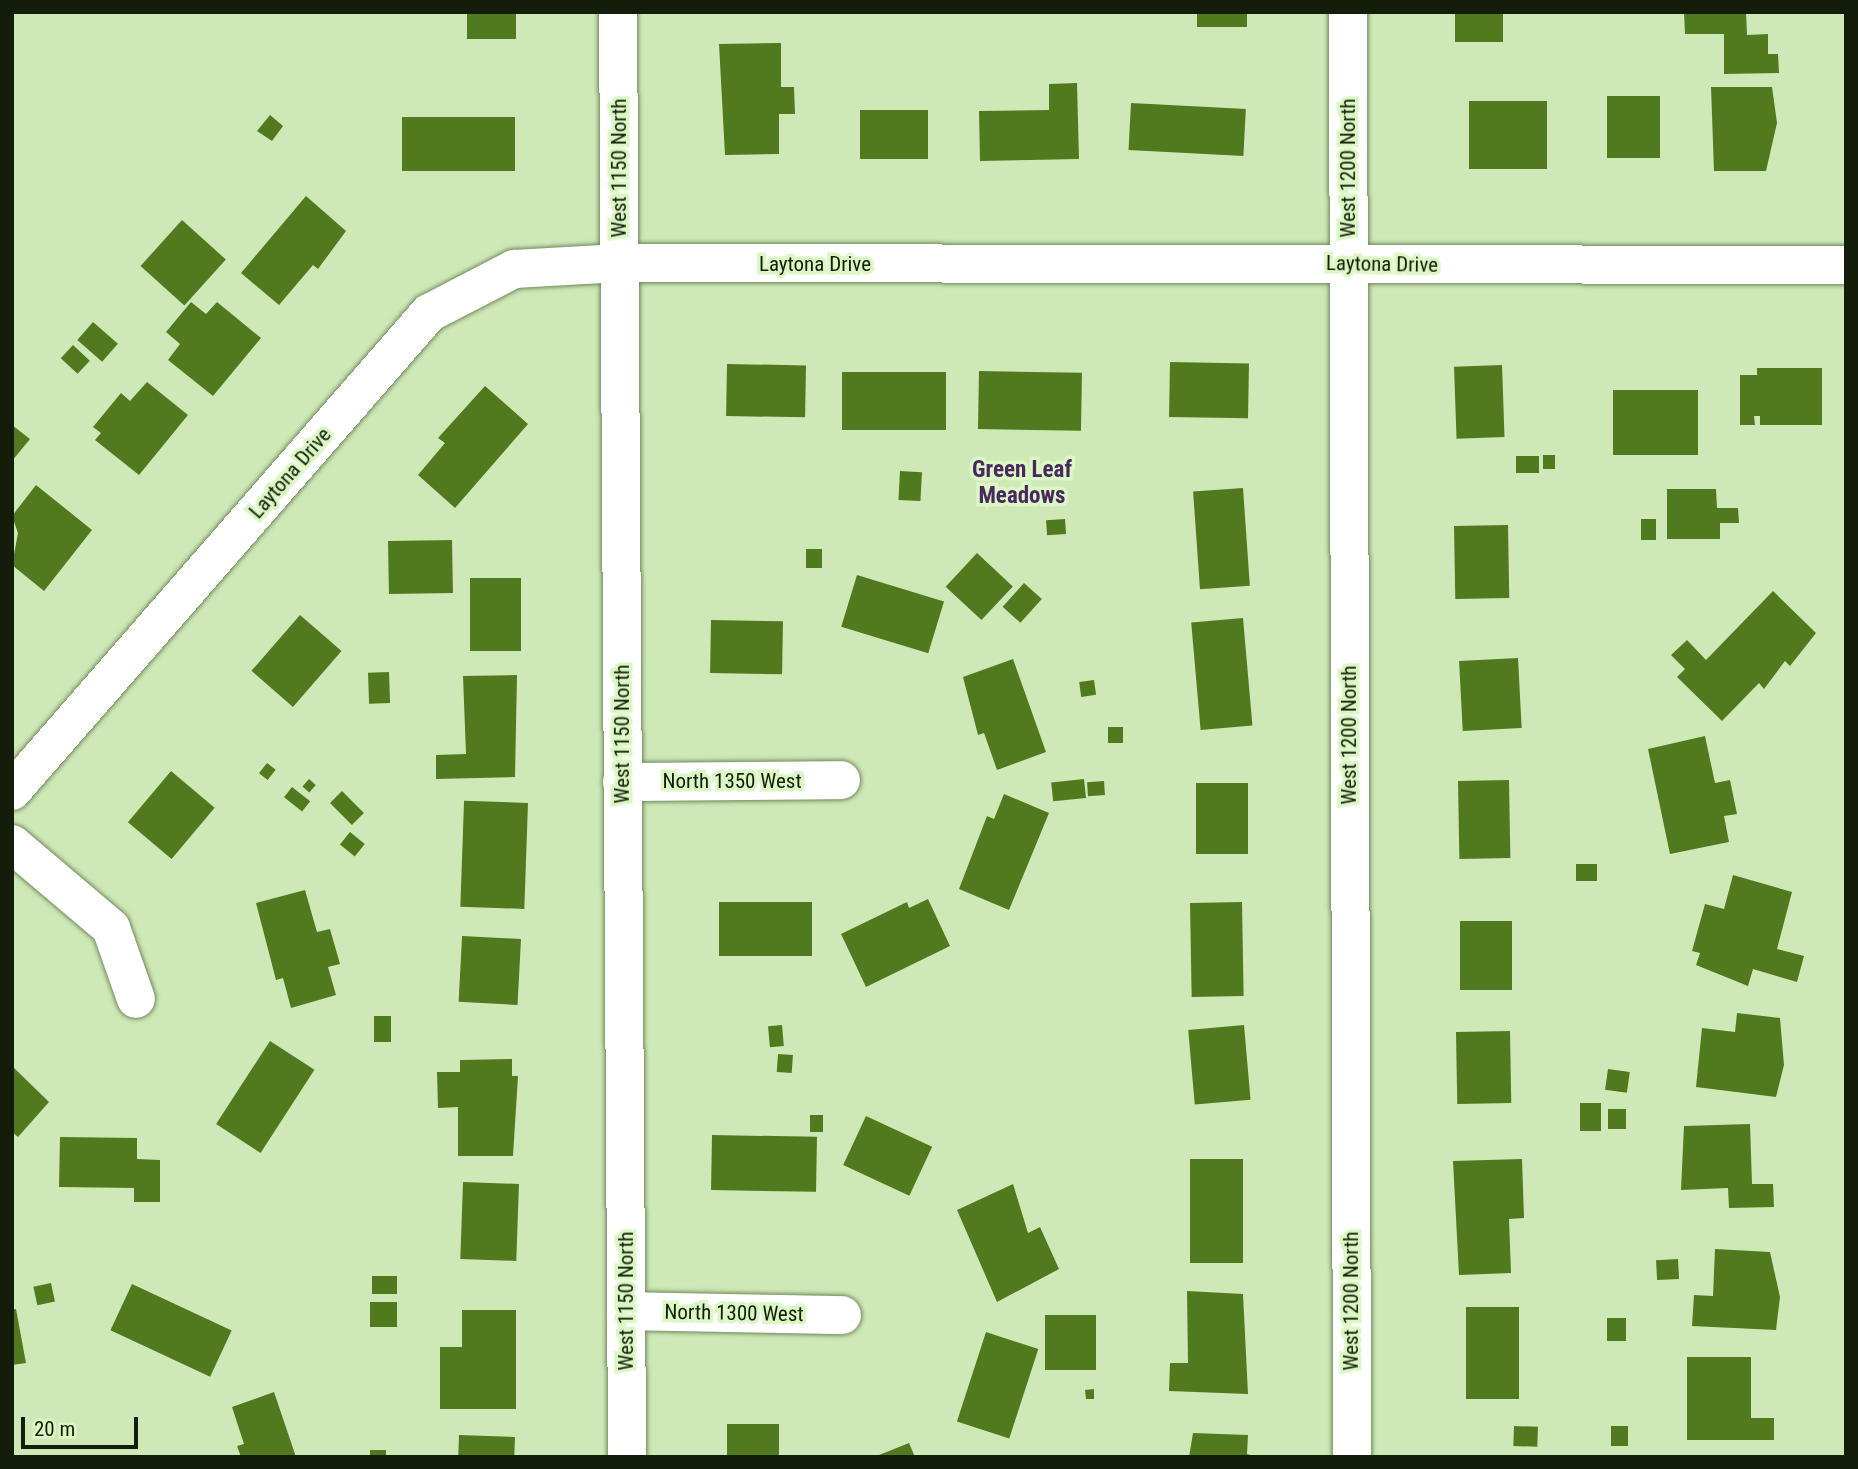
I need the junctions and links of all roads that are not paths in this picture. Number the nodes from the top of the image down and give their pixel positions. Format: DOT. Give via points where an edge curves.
graph roads {
  1 [pos="618,12"];
  2 [pos="1348,12"];
  3 [pos="620,263"];
  4 [pos="1348,265"];
  5 [pos="1846,265"];
  6 [pos="841,780"];
  7 [pos="622,782"];
  8 [pos="12,791"];
  9 [pos="12,844"];
  10 [pos="136,999"];
  11 [pos="626,1311"];
  12 [pos="842,1315"];
  13 [pos="627,1457"];
  14 [pos="1352,1457"];
  1 -- 3 [label="street, West 1150 North"];
  2 -- 4 [label="street, West 1200 North"];
  3 -- 4 [label="street, Laytona Drive"];
  3 -- 7 [label="street, West 1150 North"];
  3 -- 8 [label="street, Laytona Drive" via="514,269 429,313"];
  4 -- 5 [label="street, Laytona Drive"];
  4 -- 14 [label="street, West 1200 North"];
  6 -- 7 [label="street, North 1350 West"];
  7 -- 11 [label="street, West 1150 North"];
  9 -- 10 [label="street" via="111,928"];
  11 -- 12 [label="street, North 1300 West"];
  11 -- 13 [label="street, West 1150 North"];
}
